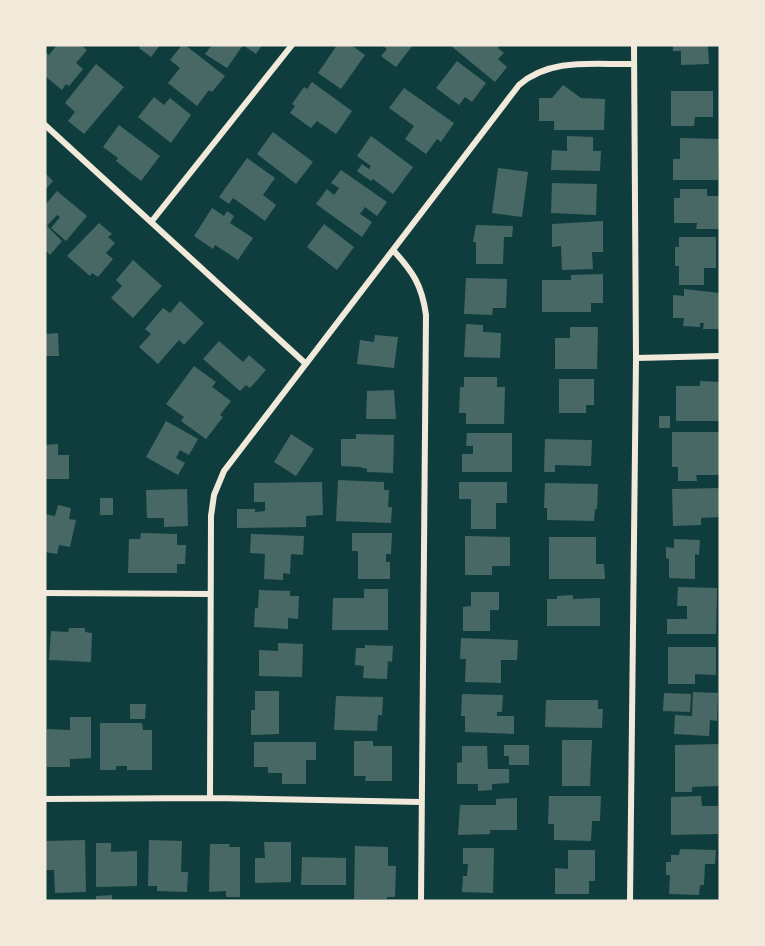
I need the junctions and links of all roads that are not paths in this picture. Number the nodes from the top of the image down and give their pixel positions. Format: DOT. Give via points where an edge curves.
graph roads {
  1 [pos="292,45"];
  2 [pos="634,45"];
  3 [pos="634,64"];
  4 [pos="45,125"];
  5 [pos="152,221"];
  6 [pos="393,250"];
  7 [pos="720,356"];
  8 [pos="636,358"];
  9 [pos="305,363"];
  10 [pos="45,593"];
  11 [pos="210,594"];
  12 [pos="210,798"];
  13 [pos="45,799"];
  14 [pos="422,802"];
  15 [pos="421,901"];
  16 [pos="630,901"];
  1 -- 5 [label="street"];
  2 -- 3 [label="street"];
  3 -- 6 [label="street" via="561,65 528,78"];
  3 -- 8 [label="street"];
  4 -- 5 [label="street"];
  5 -- 9 [label="street"];
  6 -- 9 [label="street"];
  6 -- 14 [label="street" via="418,282 426,315"];
  7 -- 8 [label="street"];
  8 -- 16 [label="street"];
  9 -- 11 [label="street" via="218,480 211,516"];
  10 -- 11 [label="street"];
  11 -- 12 [label="street"];
  12 -- 13 [label="street"];
  12 -- 14 [label="street"];
  14 -- 15 [label="street"];
}
